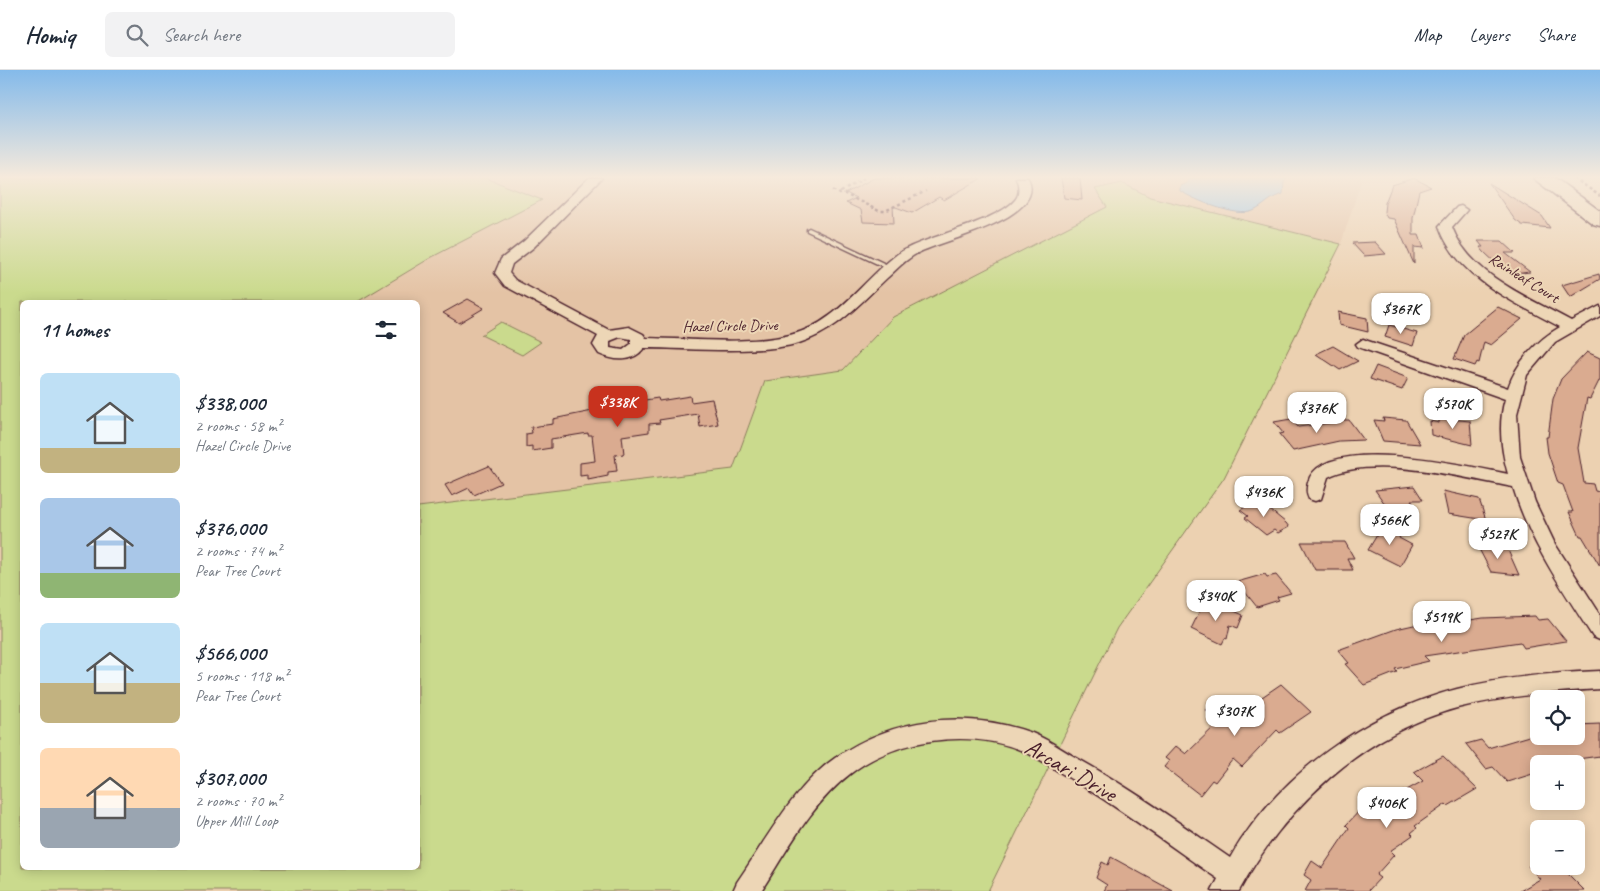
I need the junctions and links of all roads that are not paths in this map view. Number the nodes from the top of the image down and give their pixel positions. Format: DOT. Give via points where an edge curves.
graph roads {
  1 [pos="555,216"];
  2 [pos="1000,216"];
  3 [pos="1455,216"];
  4 [pos="809,230"];
  5 [pos="890,268"];
  6 [pos="1600,310"];
  7 [pos="1568,325"];
  8 [pos="607,335"];
  9 [pos="639,344"];
  10 [pos="1363,344"];
  11 [pos="1511,395"];
  12 [pos="1518,482"];
  13 [pos="1315,494"];
  14 [pos="1600,631"];
  15 [pos="1600,680"];
  16 [pos="1229,883"];
  17 [pos="746,891"];
  1 -- 8 [label="street" via="529,244 506,262 502,273 510,283"];
  2 -- 5 [label="street, Hazel Circle Drive" via="925,244"];
  3 -- 7 [label="street, Rainleaf Court" via="1445,226 1450,243 1457,252 1492,280"];
  4 -- 5 [label="lane"];
  5 -- 9 [label="street, Hazel Circle Drive" via="832,324 797,340 767,344"];
  6 -- 7 [label="street"];
  7 -- 11 [label="street" via="1530,357"];
  8 -- 9 [label="street" via="629,332 638,336"];
  8 -- 9 [label="street, Hazel Circle Drive" via="601,345 609,354 628,354"];
  10 -- 11 [label="street"];
  11 -- 12 [label="street" via="1509,443"];
  12 -- 13 [label="street" via="1430,466 1360,462 1341,464 1321,474"];
  12 -- 14 [label="street" via="1548,547"];
  15 -- 16 [label="street" via="1518,686 1472,695 1435,705 1393,723 1324,768 1289,801 1260,833"];
  16 -- 17 [label="street, Arcari Drive" via="1102,784 1030,743 987,731 933,729 886,742 842,766 808,799"];
}
